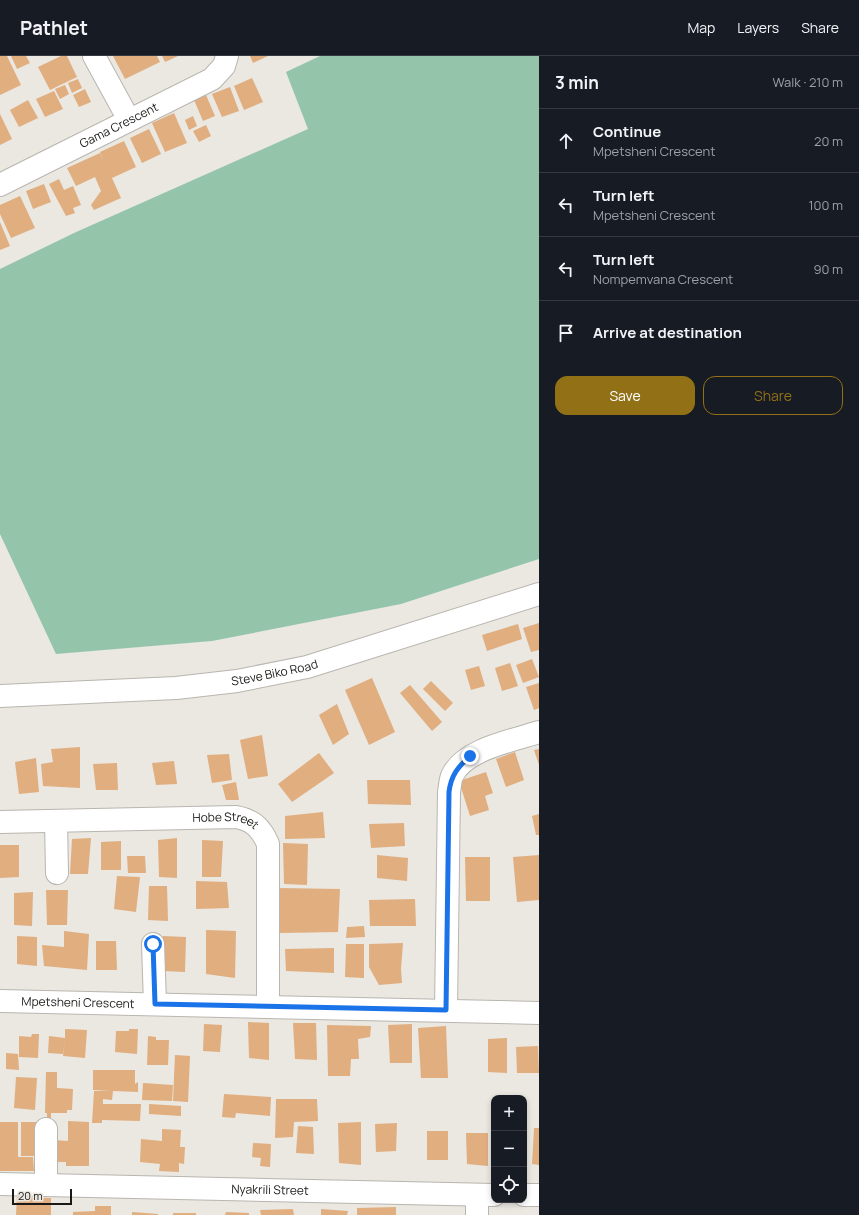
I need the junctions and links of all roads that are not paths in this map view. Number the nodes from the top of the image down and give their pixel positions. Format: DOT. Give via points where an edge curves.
graph roads {
  1 [pos="94,56"];
  2 [pos="227,56"];
  3 [pos="129,120"];
  4 [pos="0,185"];
  5 [pos="539,594"];
  6 [pos="0,696"];
  7 [pos="539,732"];
  8 [pos="0,822"];
  9 [pos="56,822"];
  10 [pos="57,873"];
  11 [pos="153,944"];
  12 [pos="0,1002"];
  13 [pos="155,1004"];
  14 [pos="268,1007"];
  15 [pos="446,1010"];
  16 [pos="539,1013"];
  17 [pos="46,1128"];
  18 [pos="0,1184"];
  19 [pos="46,1185"];
  20 [pos="527,1195"];
  21 [pos="539,1195"];
  22 [pos="483,1201"];
  1 -- 3 [label="street"];
  2 -- 3 [label="street, Gama Crescent" via="224,66 212,78"];
  3 -- 4 [label="street, Gama Crescent"];
  5 -- 6 [label="street, Steve Biko Road" via="307,667 237,681 176,688"];
  7 -- 15 [label="street" via="475,753 458,767 452,777 449,792"];
  8 -- 9 [label="street, Hobe Street"];
  9 -- 10 [label="street"];
  9 -- 14 [label="street, Hobe Street" via="236,818 257,825 268,844"];
  11 -- 13 [label="street"];
  12 -- 13 [label="street, Mpetsheni Crescent"];
  13 -- 14 [label="street, Mpetsheni Crescent"];
  14 -- 15 [label="street, Mpetsheni Crescent"];
  15 -- 16 [label="street, Mpetsheni Crescent"];
  17 -- 19 [label="street"];
  18 -- 19 [label="street, Nyakrili Street"];
  19 -- 22 [label="street, Nyakrili Street"];
  20 -- 21 [label="street"];
}
